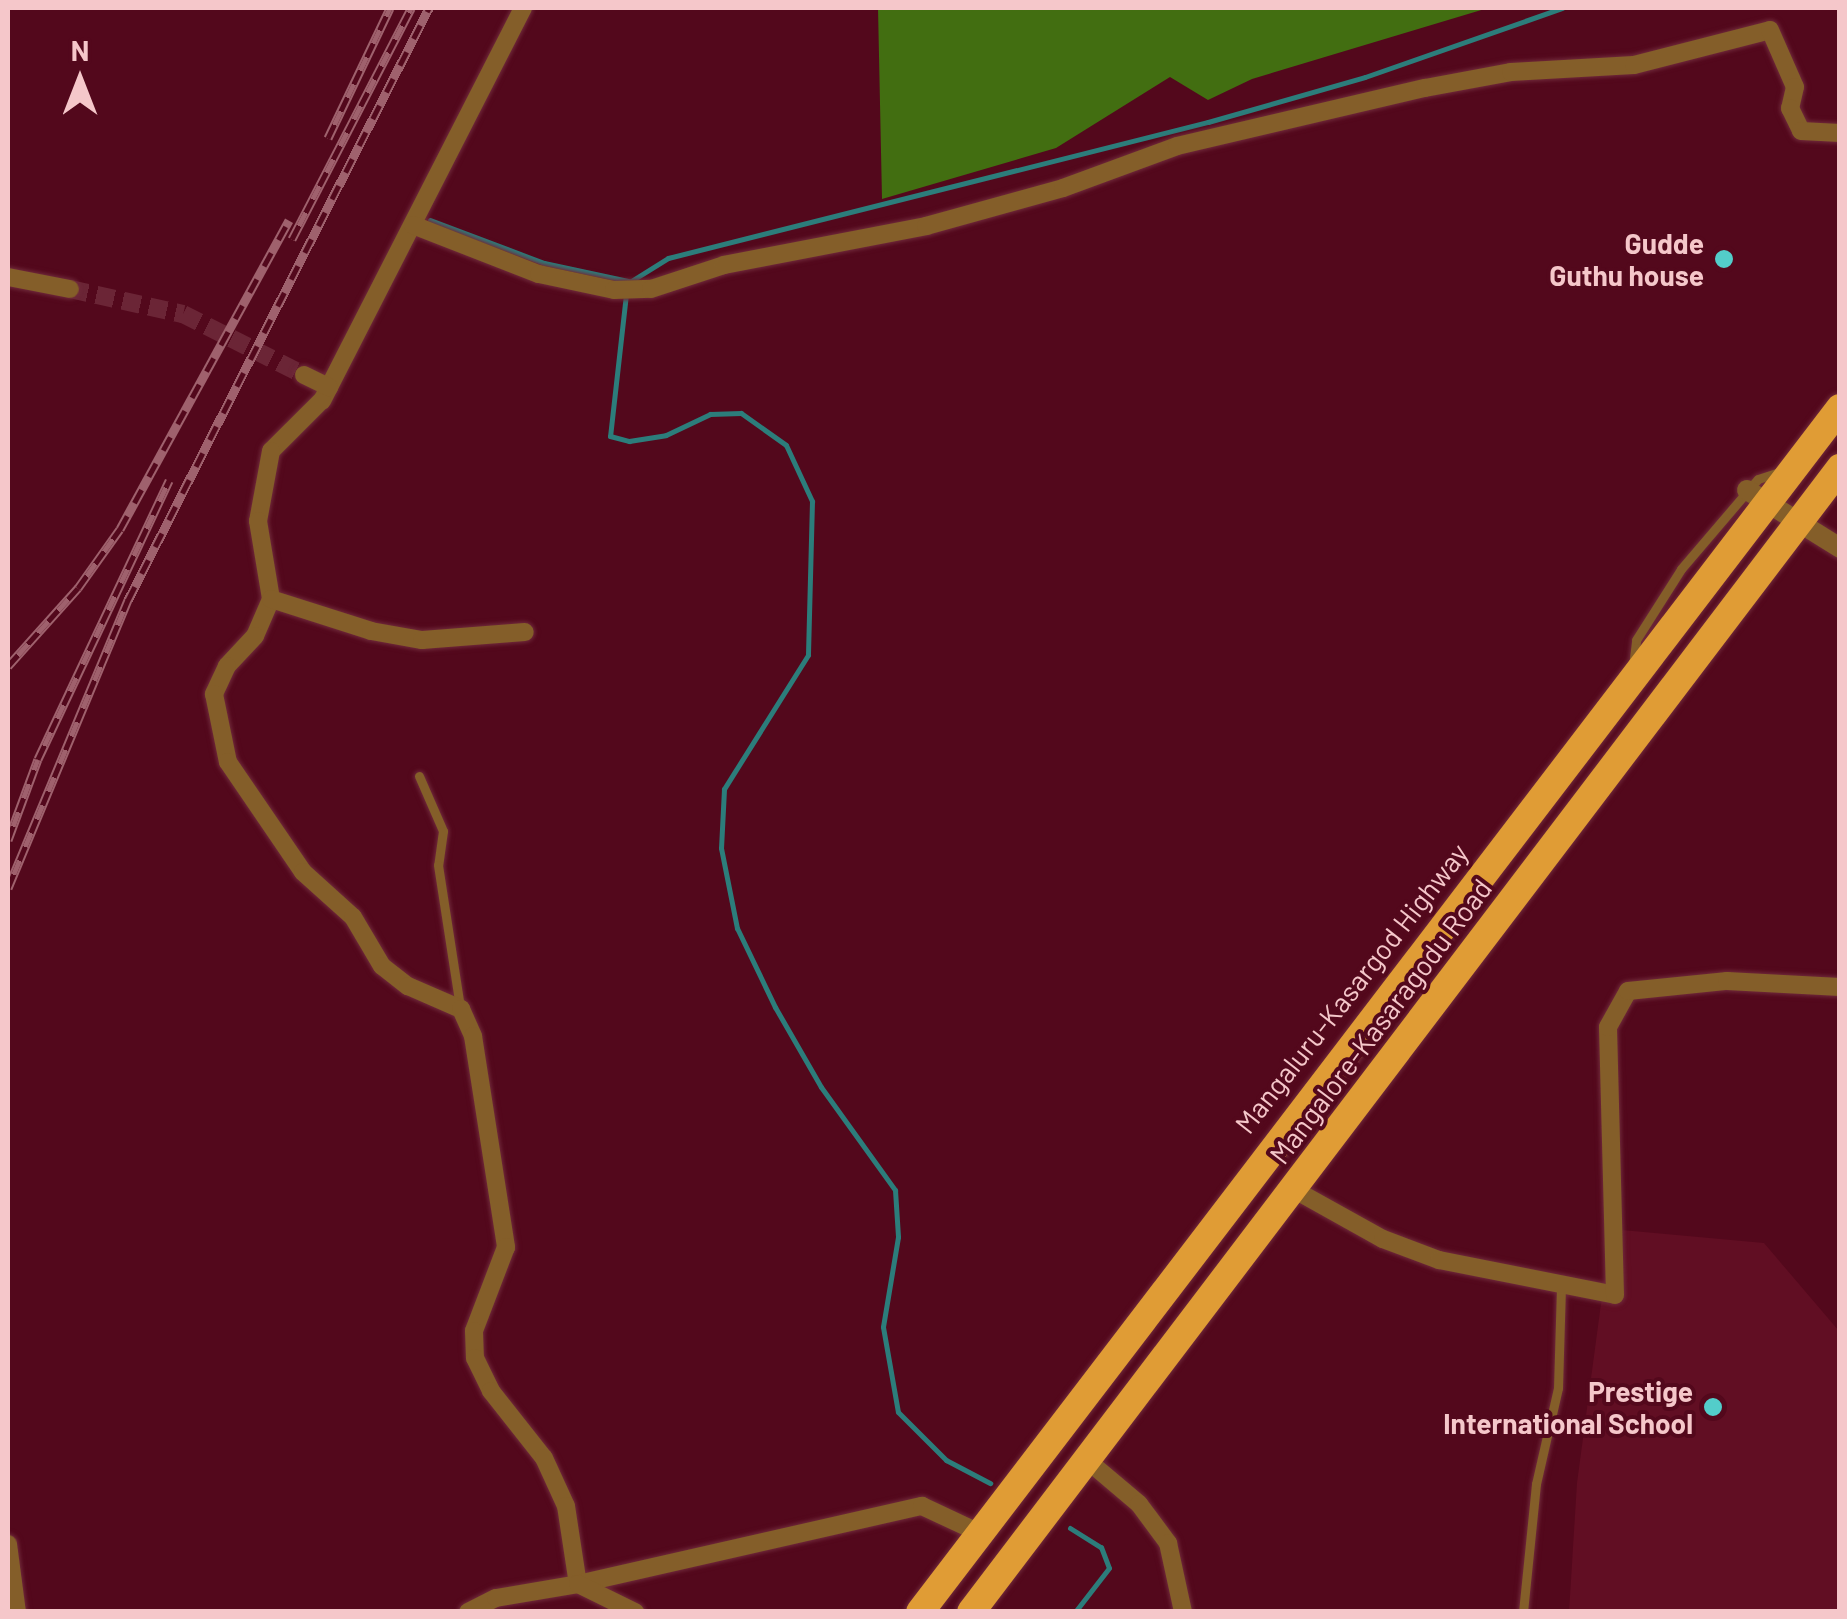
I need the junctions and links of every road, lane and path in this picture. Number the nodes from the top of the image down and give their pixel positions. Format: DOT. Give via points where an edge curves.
graph roads {
  1 [pos="523,8"];
  2 [pos="1840,133"];
  3 [pos="413,225"];
  4 [pos="8,278"];
  5 [pos="70,289"];
  6 [pos="304,375"];
  7 [pos="329,387"];
  8 [pos="1840,408"];
  9 [pos="1840,468"];
  10 [pos="1756,497"];
  11 [pos="1798,525"];
  12 [pos="1839,546"];
  13 [pos="271,599"];
  14 [pos="525,632"];
  15 [pos="419,776"];
  16 [pos="1840,987"];
  17 [pos="461,1010"];
  18 [pos="1293,1189"];
  19 [pos="1561,1284"];
  20 [pos="1087,1460"];
  21 [pos="980,1533"];
  22 [pos="8,1544"];
  23 [pos="578,1584"];
  24 [pos="17,1612"];
  25 [pos="468,1612"];
  26 [pos="635,1612"];
  27 [pos="920,1612"];
  28 [pos="971,1612"];
  29 [pos="1184,1612"];
  30 [pos="1523,1612"];
  1 -- 3 [label="street"];
  2 -- 3 [label="street" via="1801,130 1790,108 1794,87 1770,30 1634,65 1511,72 1426,88 1178,146 1063,188 926,226 724,265 636,290 539,274"];
  3 -- 7 [label="street"];
  4 -- 5 [label="street"];
  6 -- 7 [label="street"];
  7 -- 13 [label="street" via="271,451 260,486 261,555"];
  8 -- 10 [label="highway, Mangaluru-Kasargod Highway" via="1792,470"];
  9 -- 11 [label="highway, Mangalore-Kasaragodu Road"];
  10 -- 11 [label="street"];
  10 -- 21 [label="highway, Mangaluru-Kasargod Highway" via="1634,674"];
  11 -- 12 [label="street"];
  11 -- 18 [label="highway, Mangalore-Kasaragodu Road"];
  13 -- 14 [label="street" via="422,640"];
  13 -- 17 [label="street" via="255,636 227,666 214,694 228,762 303,872 353,918 382,966"];
  15 -- 17 [label="lane" via="443,831 438,865"];
  16 -- 19 [label="street" via="1727,981 1628,990 1608,1026 1614,1296"];
  17 -- 23 [label="street" via="473,1036 506,1247 474,1331 475,1358 491,1391 544,1458 566,1506"];
  18 -- 19 [label="street" via="1383,1239 1438,1260"];
  18 -- 20 [label="highway, Mangalore-Kasaragodu Road"];
  19 -- 30 [label="lane" via="1558,1388 1536,1484"];
  20 -- 28 [label="highway, Mangalore-Kasaragodu Road"];
  20 -- 29 [label="street" via="1140,1504 1168,1543"];
  21 -- 23 [label="street" via="922,1506"];
  21 -- 27 [label="highway, Mangaluru-Kasargod Highway"];
  22 -- 24 [label="street"];
  23 -- 25 [label="street" via="496,1598"];
  23 -- 26 [label="street"];
}
